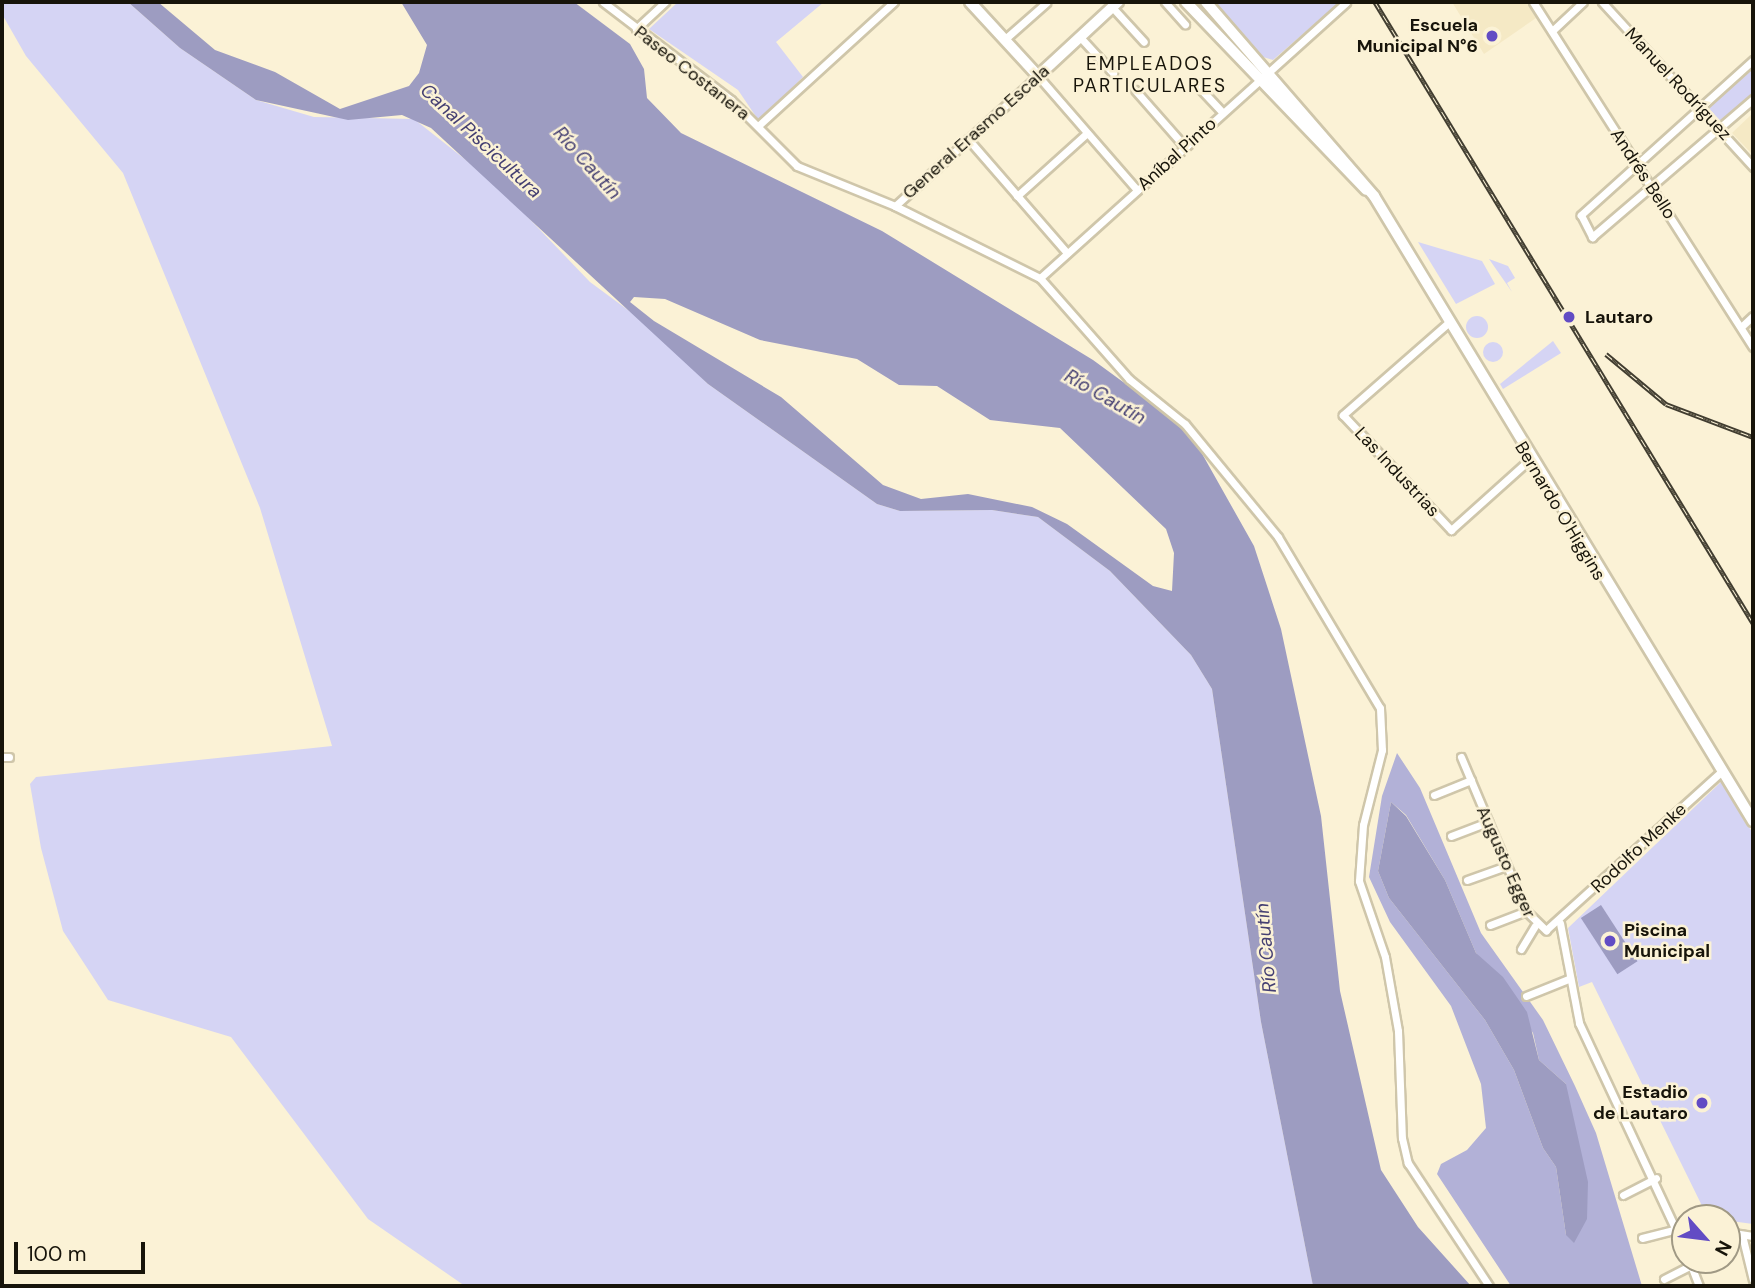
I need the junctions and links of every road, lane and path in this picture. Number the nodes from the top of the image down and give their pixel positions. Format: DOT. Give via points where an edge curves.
graph roads {
  1 [pos="603,2"];
  2 [pos="665,2"];
  3 [pos="894,2"];
  4 [pos="970,2"];
  5 [pos="1164,2"];
  6 [pos="1186,2"];
  7 [pos="1206,2"];
  8 [pos="1346,2"];
  9 [pos="1533,2"];
  10 [pos="1583,2"];
  11 [pos="1602,2"];
  12 [pos="1046,3"];
  13 [pos="1115,5"];
  14 [pos="1185,24"];
  15 [pos="636,29"];
  16 [pos="1552,30"];
  17 [pos="1080,37"];
  18 [pos="1004,39"];
  19 [pos="1144,42"];
  20 [pos="1753,60"];
  21 [pos="1268,72"];
  22 [pos="1113,74"];
  23 [pos="1038,76"];
  24 [pos="1259,80"];
  25 [pos="1194,82"];
  26 [pos="1135,90"];
  27 [pos="1753,99"];
  28 [pos="1699,109"];
  29 [pos="1223,113"];
  30 [pos="758,126"];
  31 [pos="1719,130"];
  32 [pos="1087,133"];
  33 [pos="968,139"];
  34 [pos="1185,147"];
  35 [pos="1637,165"];
  36 [pos="1753,167"];
  37 [pos="1653,189"];
  38 [pos="1137,190"];
  39 [pos="1017,196"];
  40 [pos="1374,196"];
  41 [pos="895,206"];
  42 [pos="1067,253"];
  43 [pos="1040,278"];
  44 [pos="1753,316"];
  45 [pos="1448,323"];
  46 [pos="1741,327"];
  47 [pos="1753,347"];
  48 [pos="1529,460"];
  49 [pos="1461,757"];
  50 [pos="1720,774"];
  51 [pos="1471,780"];
  52 [pos="1434,795"];
  53 [pos="1753,821"];
  54 [pos="1488,822"];
  55 [pos="1451,836"];
  56 [pos="1506,866"];
  57 [pos="1467,880"];
  58 [pos="1526,911"];
  59 [pos="1560,923"];
  60 [pos="1490,925"];
  61 [pos="1535,926"];
  62 [pos="1521,949"];
  63 [pos="1568,979"];
  64 [pos="1526,996"];
  65 [pos="1656,1178"];
  66 [pos="1623,1195"];
  67 [pos="1671,1213"];
  68 [pos="1671,1227"];
  69 [pos="1742,1235"];
  70 [pos="1753,1236"];
  71 [pos="1642,1238"];
  72 [pos="1672,1274"];
  73 [pos="1664,1279"];
  74 [pos="1753,1280"];
  75 [pos="1489,1286"];
  1 -- 15 [label="street, Paseo Costanera"];
  2 -- 15 [label="street"];
  3 -- 30 [label="street"];
  4 -- 18 [label="street"];
  5 -- 14 [label="street"];
  6 -- 24 [label="main road, Bernardo O'Higgins"];
  7 -- 21 [label="main road, Bernardo O'Higgins"];
  8 -- 21 [label="street, Aníbal Pinto"];
  9 -- 16 [label="street, Andrés Bello"];
  10 -- 16 [label="street"];
  11 -- 28 [label="street, Manuel Rodríguez"];
  12 -- 18 [label="street"];
  13 -- 17 [label="street, General Erasmo Escala"];
  13 -- 19 [label="street"];
  15 -- 30 [label="street, Paseo Costanera"];
  16 -- 35 [label="street, Andrés Bello"];
  17 -- 22 [label="street"];
  17 -- 23 [label="street, General Erasmo Escala"];
  18 -- 23 [label="street"];
  20 -- 28 [label="street"];
  21 -- 24 [label="street, Aníbal Pinto"];
  21 -- 40 [label="main road, Bernardo O'Higgins"];
  23 -- 32 [label="street"];
  23 -- 33 [label="street, General Erasmo Escala"];
  24 -- 29 [label="street, Aníbal Pinto"];
  24 -- 40 [label="main road, Bernardo O'Higgins" via="1345,175"];
  25 -- 29 [label="street"];
  26 -- 34 [label="street"];
  27 -- 31 [label="street"];
  28 -- 31 [label="street, Manuel Rodríguez"];
  28 -- 35 [label="street"];
  29 -- 34 [label="street, Aníbal Pinto"];
  30 -- 41 [label="street, Paseo Costanera" via="797,166"];
  31 -- 36 [label="street, Manuel Rodríguez"];
  31 -- 37 [label="street"];
  32 -- 38 [label="street"];
  32 -- 39 [label="street"];
  33 -- 39 [label="street"];
  33 -- 41 [label="street, General Erasmo Escala"];
  34 -- 38 [label="street, Aníbal Pinto"];
  35 -- 37 [label="street, Andrés Bello"];
  35 -- 37 [label="street" via="1580,220 1598,237"];
  37 -- 46 [label="street, Andrés Bello"];
  38 -- 42 [label="street, Aníbal Pinto"];
  39 -- 42 [label="street"];
  40 -- 45 [label="main road, Bernardo O'Higgins"];
  41 -- 43 [label="street, Paseo Costanera"];
  42 -- 43 [label="street, Aníbal Pinto"];
  43 -- 75 [label="street" via="1129,379 1185,424 1278,537 1374,691 1383,739 1362,832 1359,881 1385,957 1398,1031 1402,1138 1408,1163"];
  44 -- 46 [label="street"];
  45 -- 48 [label="main road, Bernardo O'Higgins"];
  45 -- 48 [label="street, Las Industrias" via="1343,415 1451,530"];
  46 -- 47 [label="street, Andrés Bello"];
  48 -- 50 [label="main road, Bernardo O'Higgins"];
  49 -- 51 [label="street, Augusto Egger"];
  50 -- 53 [label="main road, Bernardo O'Higgins"];
  50 -- 59 [label="street, Rodolfo Menke"];
  51 -- 52 [label="street"];
  51 -- 54 [label="street, Augusto Egger"];
  54 -- 55 [label="street"];
  54 -- 56 [label="street, Augusto Egger"];
  56 -- 57 [label="street"];
  56 -- 58 [label="street, Augusto Egger"];
  58 -- 60 [label="street"];
  58 -- 61 [label="street, Augusto Egger"];
  59 -- 61 [label="street, Augusto Egger" via="1546,930"];
  59 -- 63 [label="street, Augusto Egger"];
  61 -- 62 [label="street"];
  63 -- 64 [label="street"];
  63 -- 65 [label="street, Augusto Egger" via="1579,1023"];
  65 -- 66 [label="street"];
  65 -- 67 [label="street, Augusto Egger"];
  68 -- 71 [label="street"];
  69 -- 70 [label="street"];
  69 -- 74 [label="street"];
  72 -- 73 [label="street"];
}
